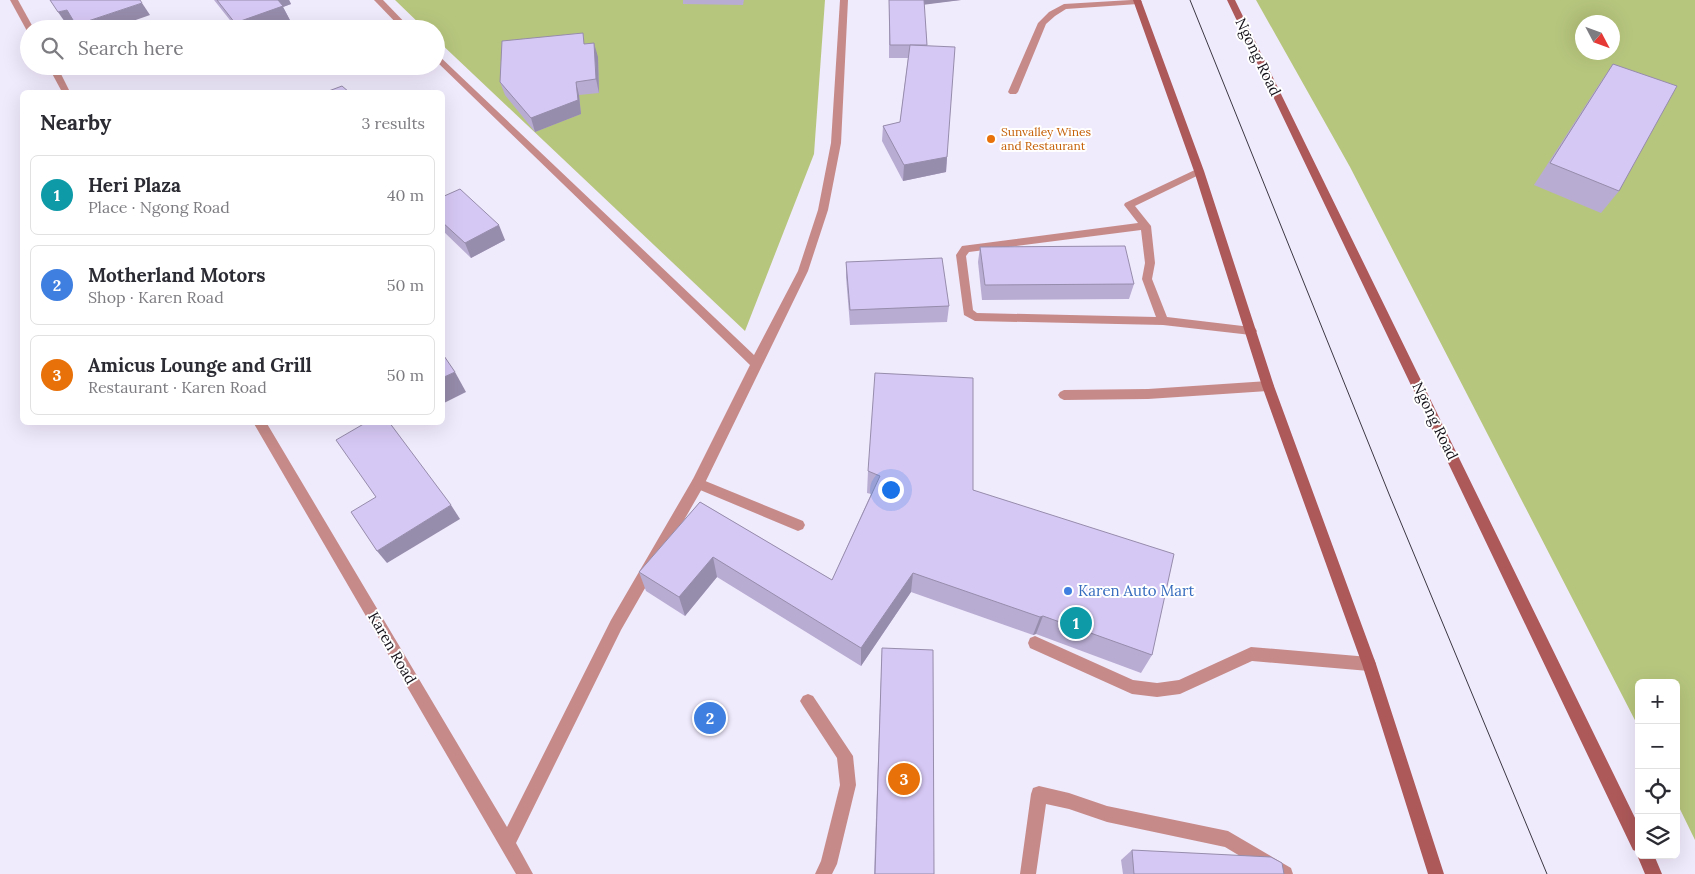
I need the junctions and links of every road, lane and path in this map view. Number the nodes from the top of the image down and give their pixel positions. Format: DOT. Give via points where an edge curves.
graph roads {
  1 [pos="14,0"];
  2 [pos="378,0"];
  3 [pos="844,0"];
  4 [pos="1231,0"];
  5 [pos="1137,1"];
  6 [pos="25,20"];
  7 [pos="398,20"];
  8 [pos="445,65"];
  9 [pos="57,75"];
  10 [pos="65,90"];
  11 [pos="1013,92"];
  12 [pos="1199,171"];
  13 [pos="1146,226"];
  14 [pos="1163,321"];
  15 [pos="1251,331"];
  16 [pos="756,364"];
  17 [pos="1268,386"];
  18 [pos="1064,395"];
  19 [pos="262,425"];
  20 [pos="698,483"];
  21 [pos="798,526"];
  22 [pos="1035,643"];
  23 [pos="1369,664"];
  24 [pos="808,701"];
  25 [pos="1635,836"];
  26 [pos="507,844"];
  27 [pos="1646,859"];
  28 [pos="525,874"];
  29 [pos="823,874"];
  30 [pos="1028,874"];
  31 [pos="1285,874"];
  32 [pos="1436,874"];
  33 [pos="1654,874"];
  1 -- 6 [label="street"];
  2 -- 7 [label="street"];
  3 -- 16 [label="street" via="836,143 823,210 803,271"];
  4 -- 25 [label="main road, Ngong Road"];
  5 -- 11 [label="street" via="1064,7 1052,14 1042,23"];
  5 -- 12 [label="main road"];
  8 -- 16 [label="street"];
  9 -- 10 [label="street"];
  12 -- 13 [label="street" via="1129,205"];
  12 -- 15 [label="main road"];
  13 -- 14 [label="street" via="1150,263 1147,279"];
  13 -- 14 [label="street" via="966,250 961,255 968,312 975,317"];
  14 -- 15 [label="street"];
  15 -- 17 [label="main road"];
  16 -- 20 [label="street"];
  17 -- 18 [label="street" via="1148,394"];
  17 -- 23 [label="main road"];
  19 -- 26 [label="street, Karen Road"];
  20 -- 21 [label="street"];
  20 -- 26 [label="street" via="616,625"];
  22 -- 23 [label="street" via="1132,687 1158,690 1180,687 1251,654"];
  23 -- 32 [label="main road"];
  24 -- 29 [label="street" via="845,756 848,785 829,864"];
  26 -- 28 [label="street, Karen Road"];
  27 -- 33 [label="main road"];
  30 -- 31 [label="street" via="1039,794 1107,814 1228,839"];
}
